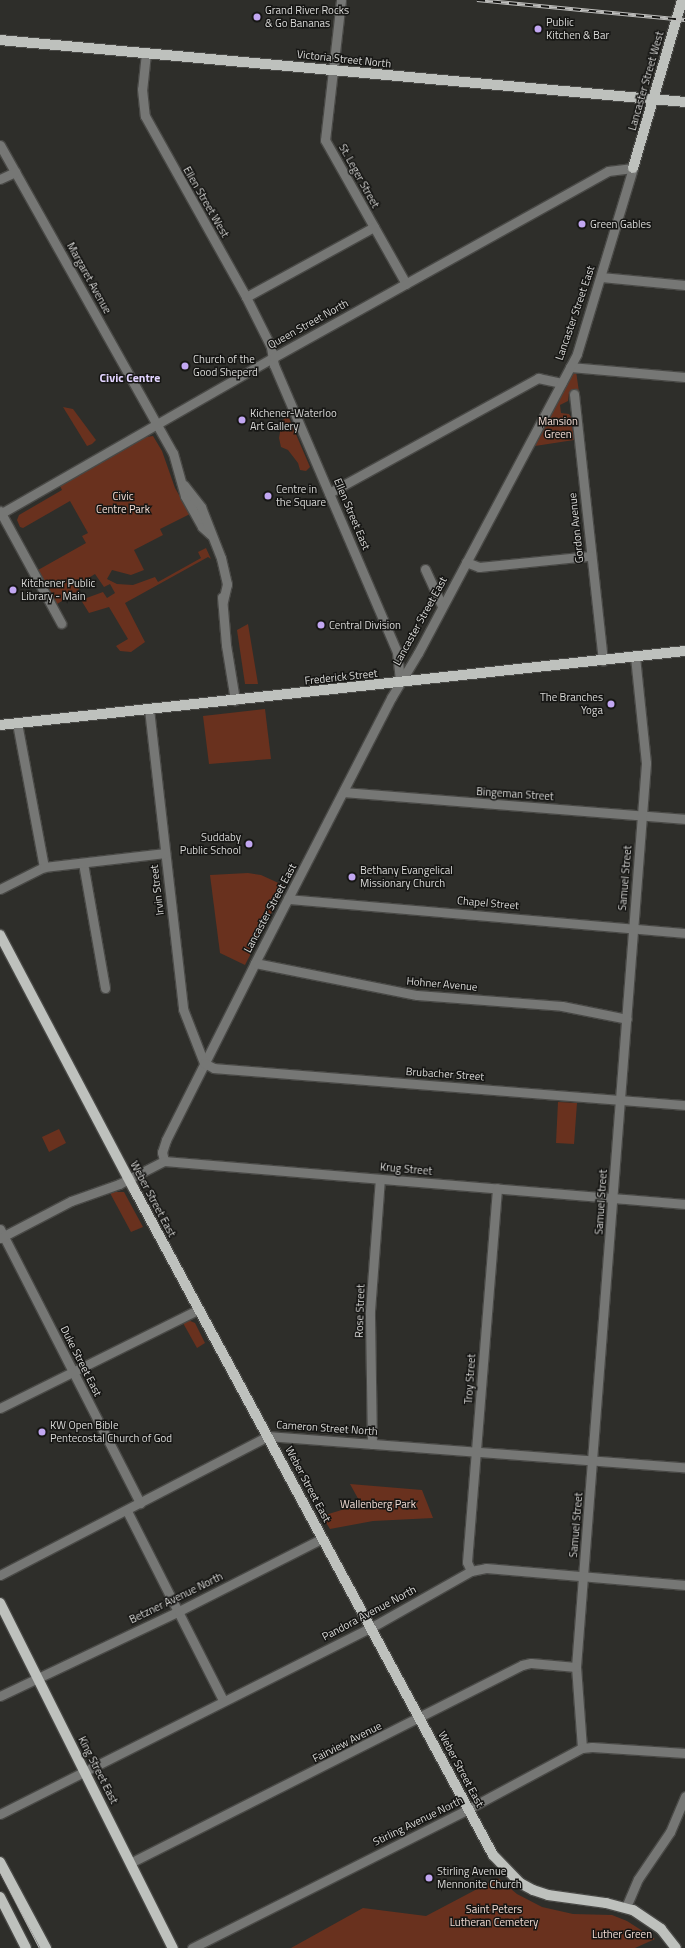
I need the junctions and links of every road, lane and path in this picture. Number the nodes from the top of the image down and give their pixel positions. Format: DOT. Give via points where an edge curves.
graph roads {
  1 [pos="340,0"];
  2 [pos="682,0"];
  3 [pos="0,40"];
  4 [pos="146,53"];
  5 [pos="332,70"];
  6 [pos="653,99"];
  7 [pos="685,102"];
  8 [pos="0,145"];
  9 [pos="633,168"];
  10 [pos="15,172"];
  11 [pos="0,178"];
  12 [pos="374,227"];
  13 [pos="601,277"];
  14 [pos="406,284"];
  15 [pos="685,286"];
  16 [pos="246,297"];
  17 [pos="274,357"];
  18 [pos="570,367"];
  19 [pos="685,377"];
  20 [pos="561,383"];
  21 [pos="574,394"];
  22 [pos="156,423"];
  23 [pos="329,493"];
  24 [pos="0,513"];
  25 [pos="590,556"];
  26 [pos="466,562"];
  27 [pos="425,569"];
  28 [pos="442,606"];
  29 [pos="61,623"];
  30 [pos="397,652"];
  31 [pos="685,652"];
  32 [pos="418,653"];
  33 [pos="635,657"];
  34 [pos="602,660"];
  35 [pos="400,684"];
  36 [pos="234,700"];
  37 [pos="149,709"];
  38 [pos="18,723"];
  39 [pos="0,725"];
  40 [pos="344,792"];
  41 [pos="643,816"];
  42 [pos="685,819"];
  43 [pos="165,853"];
  44 [pos="83,863"];
  45 [pos="44,867"];
  46 [pos="0,889"];
  47 [pos="288,899"];
  48 [pos="634,927"];
  49 [pos="685,932"];
  50 [pos="0,935"];
  51 [pos="255,962"];
  52 [pos="105,988"];
  53 [pos="627,1018"];
  54 [pos="204,1063"];
  55 [pos="620,1100"];
  56 [pos="685,1105"];
  57 [pos="164,1161"];
  58 [pos="129,1179"];
  59 [pos="380,1179"];
  60 [pos="497,1188"];
  61 [pos="613,1198"];
  62 [pos="685,1204"];
  63 [pos="1,1234"];
  64 [pos="199,1309"];
  65 [pos="72,1371"];
  66 [pos="0,1408"];
  67 [pos="268,1436"];
  68 [pos="372,1444"];
  69 [pos="477,1451"];
  70 [pos="593,1460"];
  71 [pos="685,1467"];
  72 [pos="140,1504"];
  73 [pos="127,1511"];
  74 [pos="324,1538"];
  75 [pos="471,1571"];
  76 [pos="0,1575"];
  77 [pos="584,1577"];
  78 [pos="685,1585"];
  79 [pos="0,1603"];
  80 [pos="179,1611"];
  81 [pos="372,1627"];
  82 [pos="576,1667"];
  83 [pos="37,1677"];
  84 [pos="0,1696"];
  85 [pos="224,1700"];
  86 [pos="420,1718"];
  87 [pos="582,1748"];
  88 [pos="685,1753"];
  89 [pos="85,1770"];
  90 [pos="685,1796"];
  91 [pos="468,1810"];
  92 [pos="0,1814"];
  93 [pos="0,1862"];
  94 [pos="132,1862"];
  95 [pos="0,1897"];
  96 [pos="626,1908"];
  97 [pos="26,1948"];
  98 [pos="46,1948"];
  99 [pos="174,1948"];
  100 [pos="192,1948"];
  101 [pos="676,1948"];
  1 -- 5 [label="street, St. Leger Street"];
  2 -- 6 [label="main road, Lancaster Street West"];
  3 -- 4 [label="main road, Victoria Street North"];
  4 -- 5 [label="main road, Victoria Street North"];
  4 -- 16 [label="street, Ellen Street West" via="142,89 145,116"];
  5 -- 6 [label="main road, Victoria Street North"];
  5 -- 12 [label="street, St. Leger Street" via="325,140"];
  6 -- 7 [label="main road, Victoria Street North"];
  6 -- 9 [label="main road, Lancaster Street West"];
  8 -- 10 [label="street, Margaret Avenue"];
  9 -- 13 [label="street, Lancaster Street East"];
  9 -- 14 [label="street, Queen Street North" via="608,171"];
  10 -- 11 [label="street"];
  10 -- 22 [label="street, Margaret Avenue"];
  12 -- 14 [label="street, St. Leger Street"];
  12 -- 16 [label="street"];
  13 -- 15 [label="street"];
  13 -- 18 [label="street, Lancaster Street East"];
  14 -- 17 [label="street, Queen Street North"];
  16 -- 17 [label="street, Ellen Street West"];
  17 -- 22 [label="street, Queen Street North"];
  17 -- 23 [label="street, Ellen Street East" via="274,365"];
  18 -- 19 [label="street"];
  18 -- 20 [label="street, Lancaster Street East"];
  20 -- 23 [label="street" via="538,378"];
  20 -- 26 [label="street, Lancaster Street East"];
  21 -- 25 [label="street, Gordon Avenue"];
  22 -- 24 [label="street, Queen Street North"];
  22 -- 36 [label="street, Margaret Avenue" via="174,453 183,484 201,507 221,558 227,584 223,602"];
  23 -- 30 [label="street, Ellen Street East"];
  24 -- 29 [label="street"];
  25 -- 26 [label="street" via="479,567"];
  25 -- 34 [label="street, Gordon Avenue"];
  26 -- 28 [label="street, Lancaster Street East"];
  27 -- 28 [label="street"];
  28 -- 32 [label="street, Lancaster Street East"];
  30 -- 32 [label="street" via="405,657"];
  30 -- 35 [label="street, Ellen Street East"];
  31 -- 33 [label="main road, Frederick Street"];
  32 -- 35 [label="street, Lancaster Street East"];
  33 -- 34 [label="main road, Frederick Street"];
  33 -- 41 [label="street, Samuel Street" via="646,759"];
  34 -- 35 [label="main road, Frederick Street"];
  35 -- 36 [label="main road, Frederick Street"];
  35 -- 40 [label="street, Lancaster Street East"];
  36 -- 37 [label="main road, Frederick Street"];
  37 -- 38 [label="main road, Frederick Street"];
  37 -- 43 [label="street, Irvin Street"];
  38 -- 39 [label="main road, Frederick Street"];
  38 -- 45 [label="street"];
  40 -- 41 [label="street, Bingeman Street"];
  40 -- 47 [label="street, Lancaster Street East"];
  41 -- 42 [label="street, Bingeman Street"];
  41 -- 48 [label="street, Samuel Street"];
  43 -- 44 [label="street"];
  43 -- 54 [label="street, Irvin Street" via="185,1018"];
  44 -- 45 [label="street"];
  44 -- 52 [label="street"];
  45 -- 46 [label="street"];
  47 -- 48 [label="street, Chapel Street"];
  47 -- 51 [label="street, Lancaster Street East"];
  48 -- 49 [label="street, Chapel Street"];
  48 -- 53 [label="street, Samuel Street"];
  50 -- 58 [label="main road, Weber Street East"];
  51 -- 53 [label="street, Hohner Avenue" via="418,995 562,1006"];
  51 -- 54 [label="street, Lancaster Street East"];
  53 -- 55 [label="street, Samuel Street"];
  54 -- 55 [label="street, Brubacher Street" via="214,1068"];
  54 -- 57 [label="street, Lancaster Street East" via="166,1140 162,1152"];
  55 -- 56 [label="street, Brubacher Street"];
  55 -- 61 [label="street, Samuel Street"];
  57 -- 58 [label="street"];
  57 -- 59 [label="street, Krug Street"];
  58 -- 63 [label="street" via="81,1197"];
  58 -- 64 [label="main road, Weber Street East"];
  59 -- 60 [label="street, Krug Street"];
  59 -- 68 [label="street, Rose Street" via="370,1312"];
  60 -- 61 [label="street, Krug Street"];
  60 -- 69 [label="street, Troy Street"];
  61 -- 62 [label="street, Krug Street"];
  61 -- 70 [label="street, Samuel Street"];
  63 -- 65 [label="street, Duke Street East"];
  64 -- 65 [label="street"];
  64 -- 67 [label="main road, Weber Street East"];
  65 -- 66 [label="street"];
  65 -- 72 [label="street, Duke Street East"];
  67 -- 68 [label="street, Cameron Street North"];
  67 -- 72 [label="street, Cameron Street North"];
  67 -- 74 [label="main road, Weber Street East"];
  68 -- 69 [label="street, Cameron Street North"];
  69 -- 70 [label="street, Cameron Street North"];
  69 -- 75 [label="street, Troy Street" via="467,1562"];
  70 -- 71 [label="street, Cameron Street North"];
  70 -- 77 [label="street, Samuel Street"];
  72 -- 73 [label="street, Cameron Street North"];
  73 -- 76 [label="street, Cameron Street North"];
  73 -- 80 [label="street"];
  74 -- 80 [label="street, Betzner Avenue North"];
  74 -- 81 [label="main road, Weber Street East"];
  75 -- 77 [label="street, Pandora Avenue North" via="486,1568"];
  75 -- 81 [label="street, Pandora Avenue North"];
  77 -- 78 [label="street, Pandora Avenue North"];
  77 -- 82 [label="street, Samuel Street"];
  79 -- 83 [label="main road, King Street East"];
  80 -- 83 [label="street, Betzner Avenue North"];
  80 -- 85 [label="street"];
  81 -- 85 [label="street, Pandora Avenue North"];
  81 -- 86 [label="main road, Weber Street East"];
  82 -- 86 [label="street, Fairview Avenue" via="532,1662 522,1665"];
  82 -- 87 [label="street, Samuel Street"];
  83 -- 84 [label="street, Betzner Avenue North"];
  83 -- 89 [label="main road, King Street East"];
  85 -- 89 [label="street, Pandora Avenue North"];
  86 -- 91 [label="main road, Weber Street East"];
  86 -- 94 [label="street, Fairview Avenue"];
  87 -- 88 [label="street, Stirling Avenue North" via="592,1746"];
  87 -- 91 [label="street, Stirling Avenue North"];
  89 -- 92 [label="street, Pandora Avenue North"];
  89 -- 94 [label="main road, King Street East"];
  90 -- 96 [label="street" via="670,1832 638,1879"];
  91 -- 96 [label="main road, Weber Street East" via="493,1855 520,1883 548,1895"];
  91 -- 100 [label="street, Stirling Avenue North"];
  93 -- 98 [label="main road"];
  94 -- 99 [label="main road, King Street East"];
  95 -- 97 [label="main road"];
  96 -- 101 [label="main road, Weber Street East" via="646,1916 661,1929"];
}
